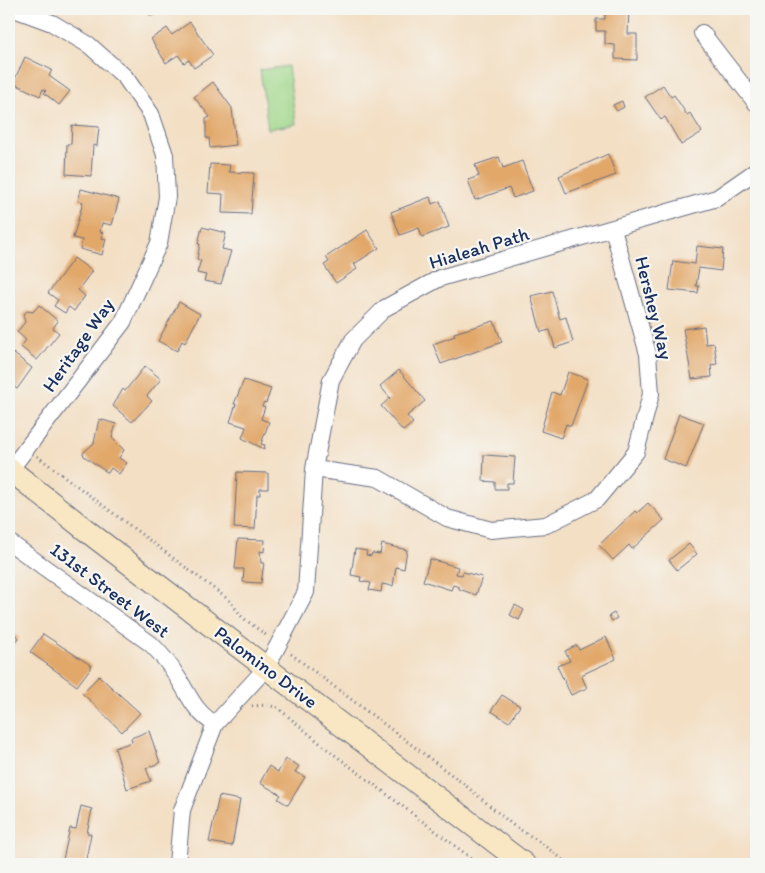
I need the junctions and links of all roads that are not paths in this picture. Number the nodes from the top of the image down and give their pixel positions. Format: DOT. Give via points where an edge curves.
graph roads {
  1 [pos="14,9"];
  2 [pos="702,33"];
  3 [pos="756,103"];
  4 [pos="756,171"];
  5 [pos="613,229"];
  6 [pos="314,469"];
  7 [pos="10,470"];
  8 [pos="9,542"];
  9 [pos="266,668"];
  10 [pos="215,724"];
  11 [pos="177,864"];
  12 [pos="524,864"];
  1 -- 7 [label="street, Heritage Way" via="52,22 89,45 125,77 151,114 165,155 167,197 159,243 123,322"];
  2 -- 3 [label="street"];
  4 -- 5 [label="street, Hialeah Path" via="717,198"];
  5 -- 6 [label="street, Hialeah Path" via="440,278 385,308 353,340 331,380"];
  5 -- 6 [label="street, Hershey Way" via="648,354 650,394 636,452 597,499 546,525 491,530 447,518 378,478"];
  6 -- 9 [label="street, Hialeah Path" via="306,592"];
  7 -- 9 [label="street, Palomino Drive"];
  8 -- 10 [label="street, 131st Street West" via="151,644 167,660 191,702"];
  9 -- 10 [label="street"];
  9 -- 12 [label="street, Palomino Drive"];
  10 -- 11 [label="street" via="182,810"];
}
